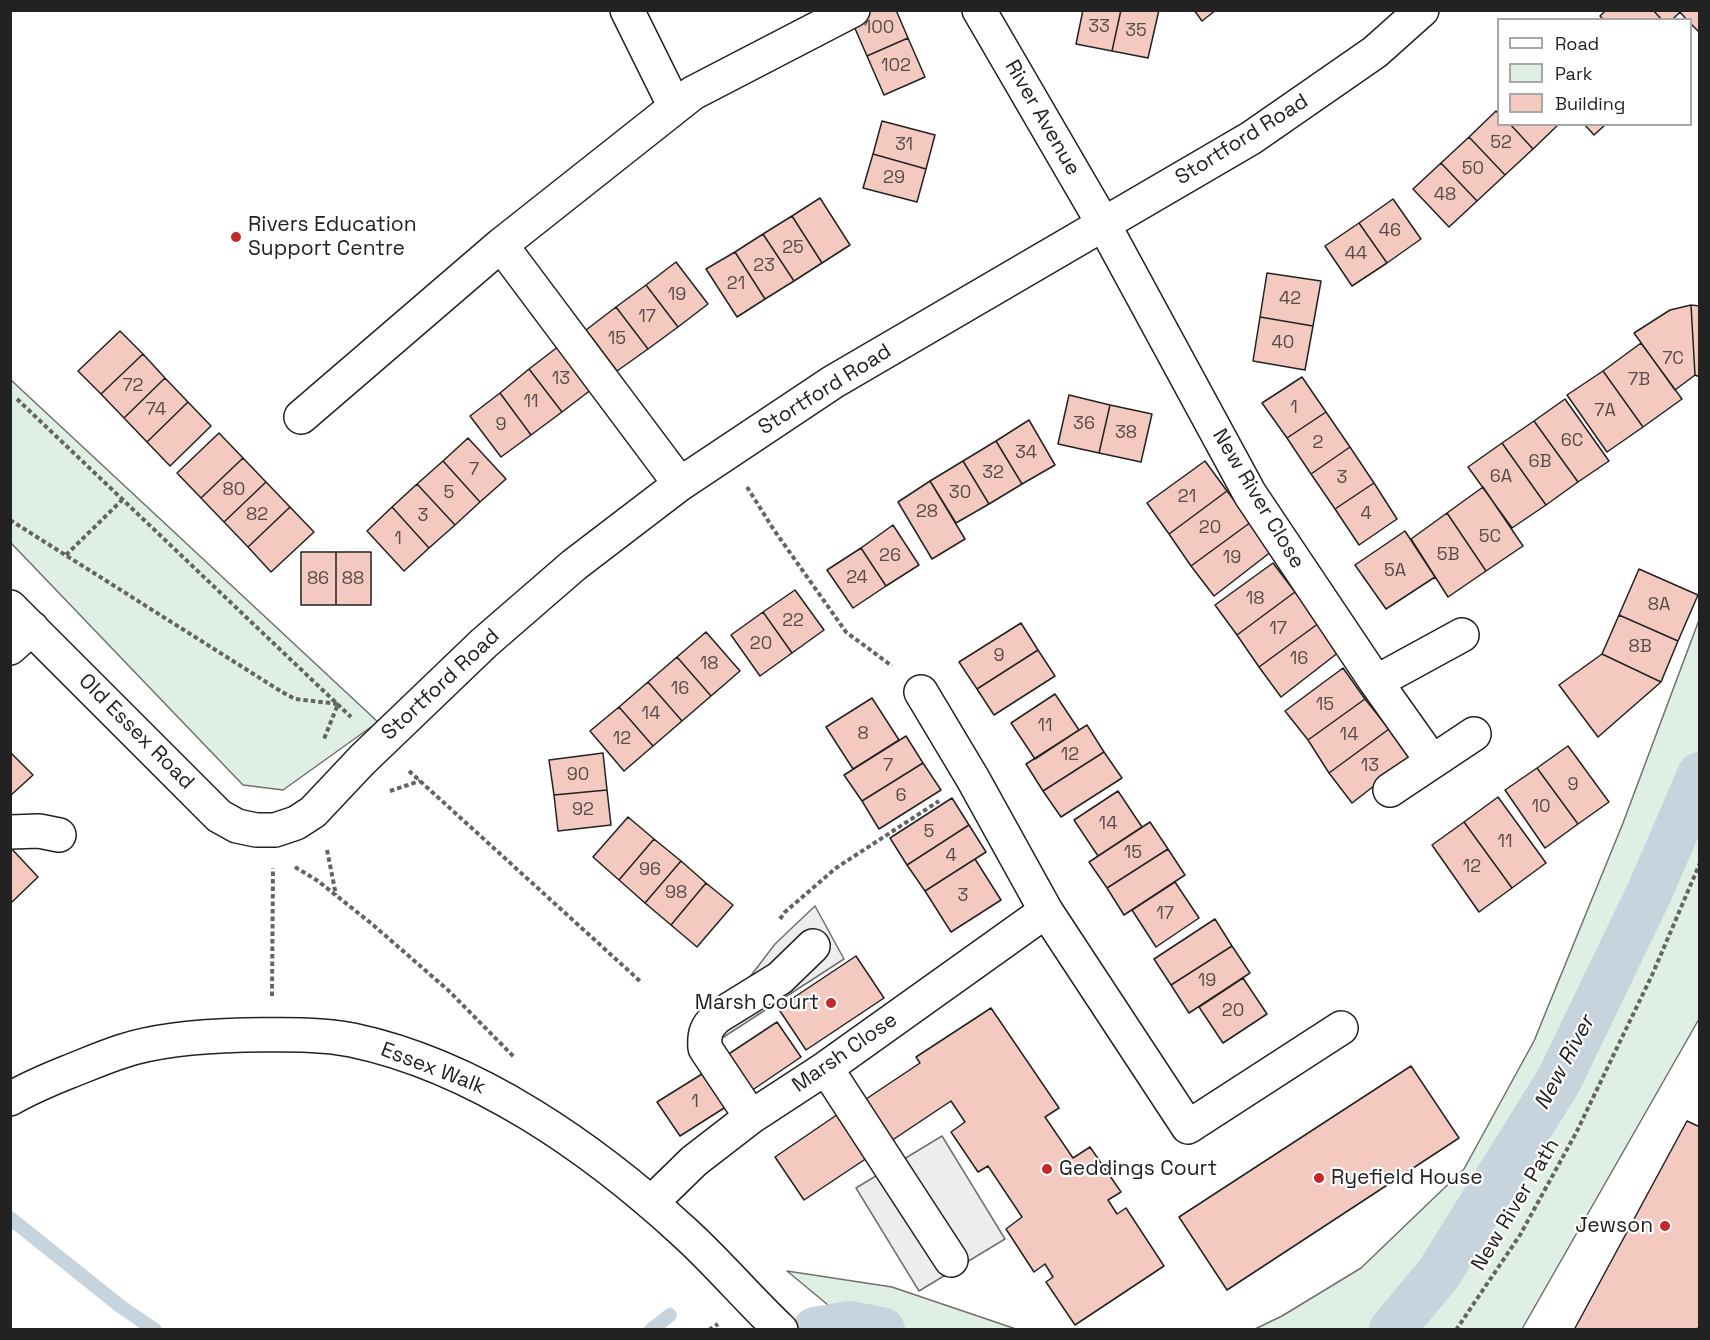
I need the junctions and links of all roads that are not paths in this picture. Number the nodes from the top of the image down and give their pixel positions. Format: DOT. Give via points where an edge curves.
graph roads {
  1 [pos="627,10"];
  2 [pos="853,10"];
  3 [pos="979,10"];
  4 [pos="1422,10"];
  5 [pos="675,107"];
  6 [pos="1104,225"];
  7 [pos="501,245"];
  8 [pos="301,417"];
  9 [pos="680,484"];
  10 [pos="18,628"];
  11 [pos="1462,635"];
  12 [pos="1376,682"];
  13 [pos="921,692"];
  14 [pos="1474,734"];
  15 [pos="1432,761"];
  16 [pos="1390,789"];
  17 [pos="10,832"];
  18 [pos="59,835"];
  19 [pos="274,842"];
  20 [pos="1046,911"];
  21 [pos="813,946"];
  22 [pos="1341,1028"];
  23 [pos="826,1068"];
  24 [pos="10,1099"];
  25 [pos="751,1117"];
  26 [pos="651,1203"];
  27 [pos="951,1260"];
  28 [pos="771,1320"];
  1 -- 5 [label="street"];
  2 -- 5 [label="street" via="693,93"];
  3 -- 6 [label="street, River Avenue"];
  4 -- 6 [label="street, Stortford Road" via="1375,52 1251,138"];
  5 -- 7 [label="street"];
  6 -- 9 [label="street, Stortford Road" via="833,382"];
  6 -- 12 [label="street, New River Close" via="1250,494"];
  7 -- 8 [label="street"];
  7 -- 9 [label="street"];
  9 -- 19 [label="street, Stortford Road" via="574,565 484,643 313,812"];
  10 -- 19 [label="street, Old Essex Road" via="219,816 256,830"];
  11 -- 12 [label="street"];
  12 -- 15 [label="street, New River Close"];
  13 -- 20 [label="street"];
  14 -- 15 [label="street"];
  15 -- 16 [label="street"];
  17 -- 18 [label="street"];
  20 -- 22 [label="street" via="1188,1127"];
  20 -- 23 [label="street, Marsh Close"];
  21 -- 25 [label="street" via="772,983 717,1017 704,1036 705,1048"];
  23 -- 25 [label="street, Marsh Close"];
  23 -- 27 [label="street"];
  24 -- 26 [label="street, Essex Walk" via="124,1050 167,1042 272,1035 351,1040 452,1073 492,1092 566,1136"];
  25 -- 26 [label="street, Marsh Close" via="694,1161"];
  26 -- 28 [label="street, Essex Walk"];
}
